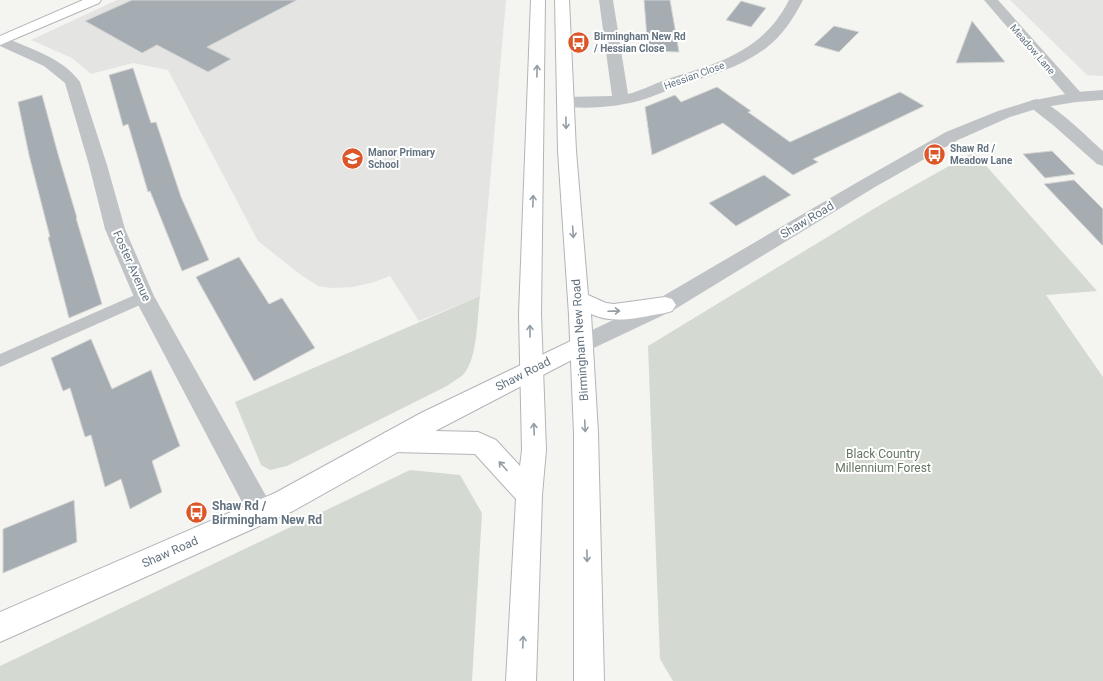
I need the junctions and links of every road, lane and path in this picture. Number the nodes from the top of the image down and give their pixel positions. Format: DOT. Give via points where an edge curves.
graph roads {
  1 [pos="94,0"];
  2 [pos="538,0"];
  3 [pos="562,0"];
  4 [pos="606,0"];
  5 [pos="796,0"];
  6 [pos="991,0"];
  7 [pos="0,41"];
  8 [pos="1103,95"];
  9 [pos="1076,97"];
  10 [pos="620,100"];
  11 [pos="566,102"];
  12 [pos="1036,104"];
  13 [pos="1103,160"];
  14 [pos="144,296"];
  15 [pos="578,300"];
  16 [pos="665,306"];
  17 [pos="581,345"];
  18 [pos="0,361"];
  19 [pos="531,370"];
  20 [pos="393,441"];
  21 [pos="529,495"];
  22 [pos="261,512"];
  23 [pos="0,627"];
  24 [pos="521,681"];
  25 [pos="590,681"];
  1 -- 7 [label="main road"];
  19 -- 2 [label="main road, one-way" via="530,314"];
  3 -- 11 [label="main road, Birmingham New Road"];
  4 -- 10 [label="street"];
  5 -- 10 [label="street, Hessian Close" via="788,18 771,38 749,53 722,66"];
  6 -- 9 [label="street, Meadow Lane"];
  7 -- 14 [label="street, Foster Avenue" via="50,64 67,75 72,82 115,229"];
  8 -- 9 [label="street, Shaw Road"];
  9 -- 12 [label="street, Shaw Road"];
  10 -- 11 [label="street, Hessian Close"];
  11 -- 15 [label="main road, Birmingham New Road, one-way"];
  12 -- 13 [label="street" via="1060,121"];
  12 -- 16 [label="street, Shaw Road" via="998,116 952,136"];
  14 -- 18 [label="lane"];
  14 -- 22 [label="street, Foster Avenue"];
  15 -- 16 [label="main road, one-way" via="604,311 614,312"];
  15 -- 17 [label="main road, Birmingham New Road"];
  16 -- 17 [label="street, Shaw Road"];
  17 -- 19 [label="main road, Shaw Road"];
  17 -- 25 [label="main road, Birmingham New Road, one-way" via="586,433"];
  19 -- 20 [label="main road, Shaw Road"];
  21 -- 19 [label="main road, one-way" via="534,450"];
  21 -- 20 [label="main road, one-way" via="487,448 478,443"];
  20 -- 22 [label="main road, Shaw Road" via="284,502"];
  24 -- 21 [label="main road, one-way"];
  22 -- 23 [label="main road, Shaw Road"];
}
